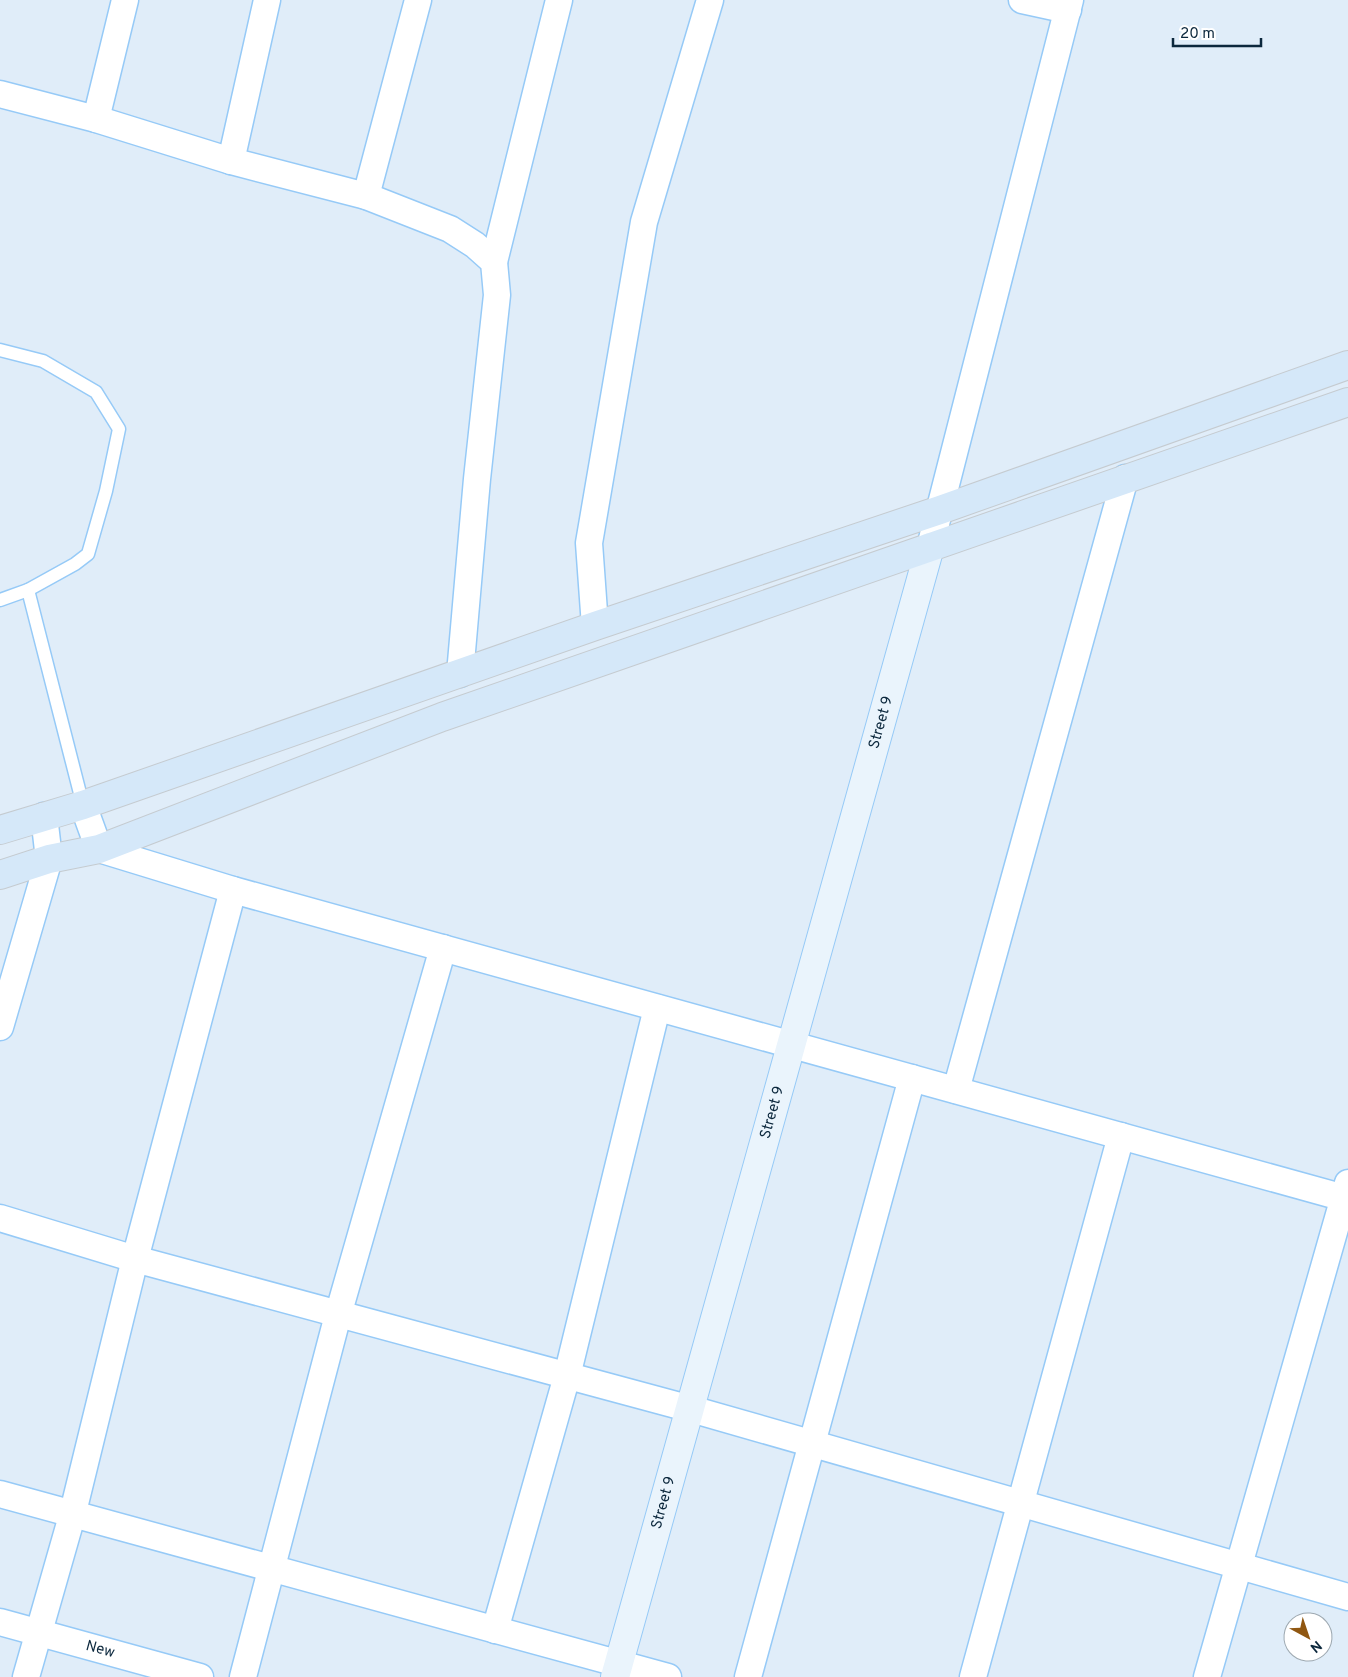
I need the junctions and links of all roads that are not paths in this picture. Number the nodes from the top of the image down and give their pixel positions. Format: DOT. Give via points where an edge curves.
graph roads {
  1 [pos="125,0"];
  2 [pos="267,0"];
  3 [pos="418,0"];
  4 [pos="559,0"];
  5 [pos="710,0"];
  6 [pos="1022,0"];
  7 [pos="1069,5"];
  8 [pos="0,94"];
  9 [pos="96,119"];
  10 [pos="231,161"];
  11 [pos="366,196"];
  12 [pos="494,262"];
  13 [pos="0,350"];
  14 [pos="1348,365"];
  15 [pos="1348,402"];
  16 [pos="1125,478"];
  17 [pos="940,510"];
  18 [pos="930,547"];
  19 [pos="28,590"];
  20 [pos="0,600"];
  21 [pos="595,626"];
  22 [pos="460,674"];
  23 [pos="83,805"];
  24 [pos="44,816"];
  25 [pos="0,830"];
  26 [pos="100,849"];
  27 [pos="50,859"];
  28 [pos="0,875"];
  29 [pos="233,890"];
  30 [pos="443,948"];
  31 [pos="658,1008"];
  32 [pos="0,1027"];
  33 [pos="793,1045"];
  34 [pos="912,1078"];
  35 [pos="956,1090"];
  36 [pos="1121,1136"];
  37 [pos="1347,1193"];
  38 [pos="0,1218"];
  39 [pos="135,1259"];
  40 [pos="338,1315"];
  41 [pos="567,1376"];
  42 [pos="691,1409"];
  43 [pos="812,1444"];
  44 [pos="0,1494"];
  45 [pos="1020,1503"];
  46 [pos="72,1516"];
  47 [pos="1239,1566"];
  48 [pos="271,1570"];
  49 [pos="1348,1597"];
  50 [pos="0,1622"];
  51 [pos="495,1630"];
  52 [pos="38,1632"];
  53 [pos="617,1670"];
  54 [pos="26,1677"];
  55 [pos="200,1677"];
  56 [pos="243,1677"];
  57 [pos="668,1677"];
  58 [pos="748,1677"];
  59 [pos="973,1677"];
  60 [pos="1207,1677"];
  1 -- 9 [label="street"];
  2 -- 10 [label="street"];
  3 -- 11 [label="street"];
  4 -- 12 [label="street"];
  5 -- 21 [label="street" via="644,222 589,543"];
  6 -- 7 [label="street"];
  7 -- 17 [label="street"];
  8 -- 9 [label="street"];
  9 -- 10 [label="street"];
  10 -- 11 [label="street"];
  11 -- 12 [label="street" via="450,229"];
  12 -- 22 [label="street" via="498,295 477,479"];
  13 -- 19 [label="lane" via="43,361 96,392 119,429 88,554"];
  14 -- 17 [label="main road"];
  15 -- 16 [label="main road"];
  16 -- 18 [label="main road"];
  16 -- 35 [label="street"];
  17 -- 18 [label="street"];
  17 -- 21 [label="main road"];
  18 -- 26 [label="main road" via="442,716"];
  18 -- 33 [label="street, Street 9"];
  19 -- 20 [label="lane"];
  19 -- 23 [label="lane"];
  21 -- 22 [label="main road"];
  22 -- 23 [label="main road"];
  23 -- 24 [label="main road"];
  23 -- 26 [label="street"];
  24 -- 25 [label="main road"];
  24 -- 27 [label="street"];
  26 -- 27 [label="main road"];
  26 -- 29 [label="street"];
  27 -- 28 [label="main road"];
  27 -- 32 [label="street"];
  29 -- 30 [label="street"];
  29 -- 39 [label="street"];
  30 -- 31 [label="street"];
  30 -- 40 [label="street"];
  31 -- 33 [label="street"];
  31 -- 41 [label="street"];
  33 -- 34 [label="street"];
  33 -- 42 [label="street, Street 9"];
  34 -- 35 [label="street"];
  34 -- 43 [label="street"];
  35 -- 36 [label="street"];
  36 -- 37 [label="street"];
  36 -- 45 [label="street"];
  37 -- 47 [label="street"];
  38 -- 39 [label="street"];
  39 -- 40 [label="street"];
  39 -- 46 [label="street"];
  40 -- 41 [label="street"];
  40 -- 48 [label="street"];
  41 -- 42 [label="street"];
  41 -- 51 [label="street"];
  42 -- 43 [label="street"];
  42 -- 53 [label="street, Street 9"];
  43 -- 45 [label="street"];
  43 -- 58 [label="street"];
  44 -- 46 [label="street"];
  45 -- 47 [label="street"];
  45 -- 59 [label="street"];
  46 -- 48 [label="street"];
  46 -- 52 [label="street"];
  47 -- 49 [label="street"];
  47 -- 60 [label="street"];
  48 -- 51 [label="street"];
  48 -- 56 [label="street"];
  50 -- 52 [label="street, New"];
  51 -- 53 [label="street"];
  52 -- 54 [label="street"];
  52 -- 55 [label="street, New"];
  53 -- 57 [label="street"];
}
